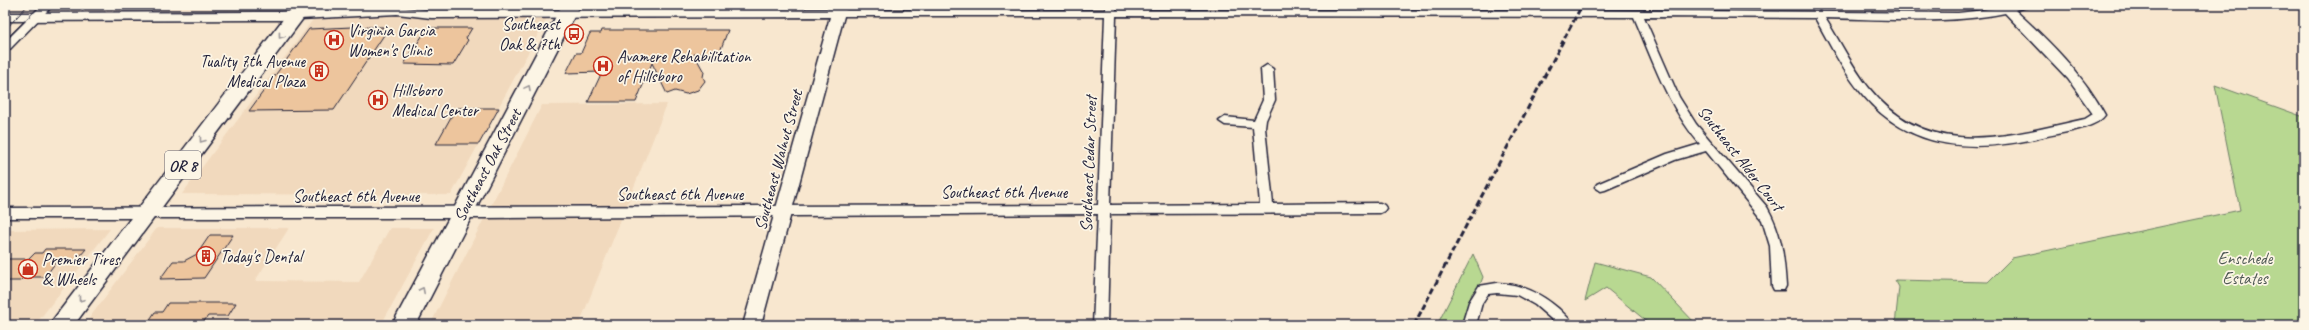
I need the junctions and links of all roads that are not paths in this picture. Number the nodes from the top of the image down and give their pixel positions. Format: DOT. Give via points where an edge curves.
graph roads {
  1 [pos="48,5"];
  2 [pos="2023,5"];
  3 [pos="569,9"];
  4 [pos="839,9"];
  5 [pos="1110,9"];
  6 [pos="1383,9"];
  7 [pos="1699,9"];
  8 [pos="301,10"];
  9 [pos="1832,10"];
  10 [pos="2008,10"];
  11 [pos="1638,14"];
  12 [pos="1818,15"];
  13 [pos="36,17"];
  14 [pos="7,19"];
  15 [pos="5,48"];
  16 [pos="1267,69"];
  17 [pos="1225,121"];
  18 [pos="1260,124"];
  19 [pos="1707,146"];
  20 [pos="1601,187"];
  21 [pos="1104,208"];
  22 [pos="1267,208"];
  23 [pos="1380,208"];
  24 [pos="784,210"];
  25 [pos="5,213"];
  26 [pos="462,213"];
  27 [pos="146,214"];
  28 [pos="1779,286"];
  29 [pos="61,325"];
  30 [pos="404,325"];
  31 [pos="752,325"];
  32 [pos="1100,325"];
  33 [pos="1469,325"];
  34 [pos="1567,325"];
  1 -- 13 [label="street"];
  2 -- 10 [label="street"];
  3 -- 4 [label="street"];
  3 -- 8 [label="street" via="431,14"];
  26 -- 3 [label="highway, Southeast Oak Street, one-way"];
  4 -- 5 [label="street"];
  4 -- 24 [label="street, Southeast Walnut Street"];
  5 -- 6 [label="street"];
  5 -- 21 [label="street, Southeast Cedar Street"];
  6 -- 11 [label="street"];
  7 -- 11 [label="street"];
  7 -- 12 [label="street"];
  8 -- 13 [label="street"];
  8 -- 27 [label="highway, OR 8, one-way"];
  9 -- 10 [label="street" via="1958,16"];
  9 -- 12 [label="street"];
  10 -- 12 [label="street" via="2033,33 2073,78 2096,107 2099,115 2089,122 1979,143 1957,141 1923,132 1880,108 1865,91"];
  11 -- 19 [label="street, Southeast Alder Court" via="1674,97"];
  13 -- 14 [label="street"];
  13 -- 15 [label="street"];
  16 -- 18 [label="street" via="1269,100"];
  17 -- 18 [label="street"];
  18 -- 22 [label="street"];
  19 -- 20 [label="street" via="1671,157"];
  19 -- 28 [label="street, Southeast Alder Court" via="1763,210 1771,223 1776,237"];
  21 -- 22 [label="street, Southeast 6th Avenue"];
  21 -- 24 [label="street, Southeast 6th Avenue"];
  21 -- 32 [label="street, Southeast Cedar Street"];
  22 -- 23 [label="street, Southeast 6th Avenue"];
  24 -- 26 [label="street, Southeast 6th Avenue"];
  24 -- 31 [label="street, Southeast Walnut Street"];
  25 -- 27 [label="street, Southeast 6th Avenue"];
  26 -- 27 [label="street, Southeast 6th Avenue"];
  30 -- 26 [label="highway, Southeast Oak Street, one-way"];
  27 -- 29 [label="highway, OR 8, one-way"];
  33 -- 34 [label="street" via="1479,295 1484,290 1514,288 1539,300"];
}
